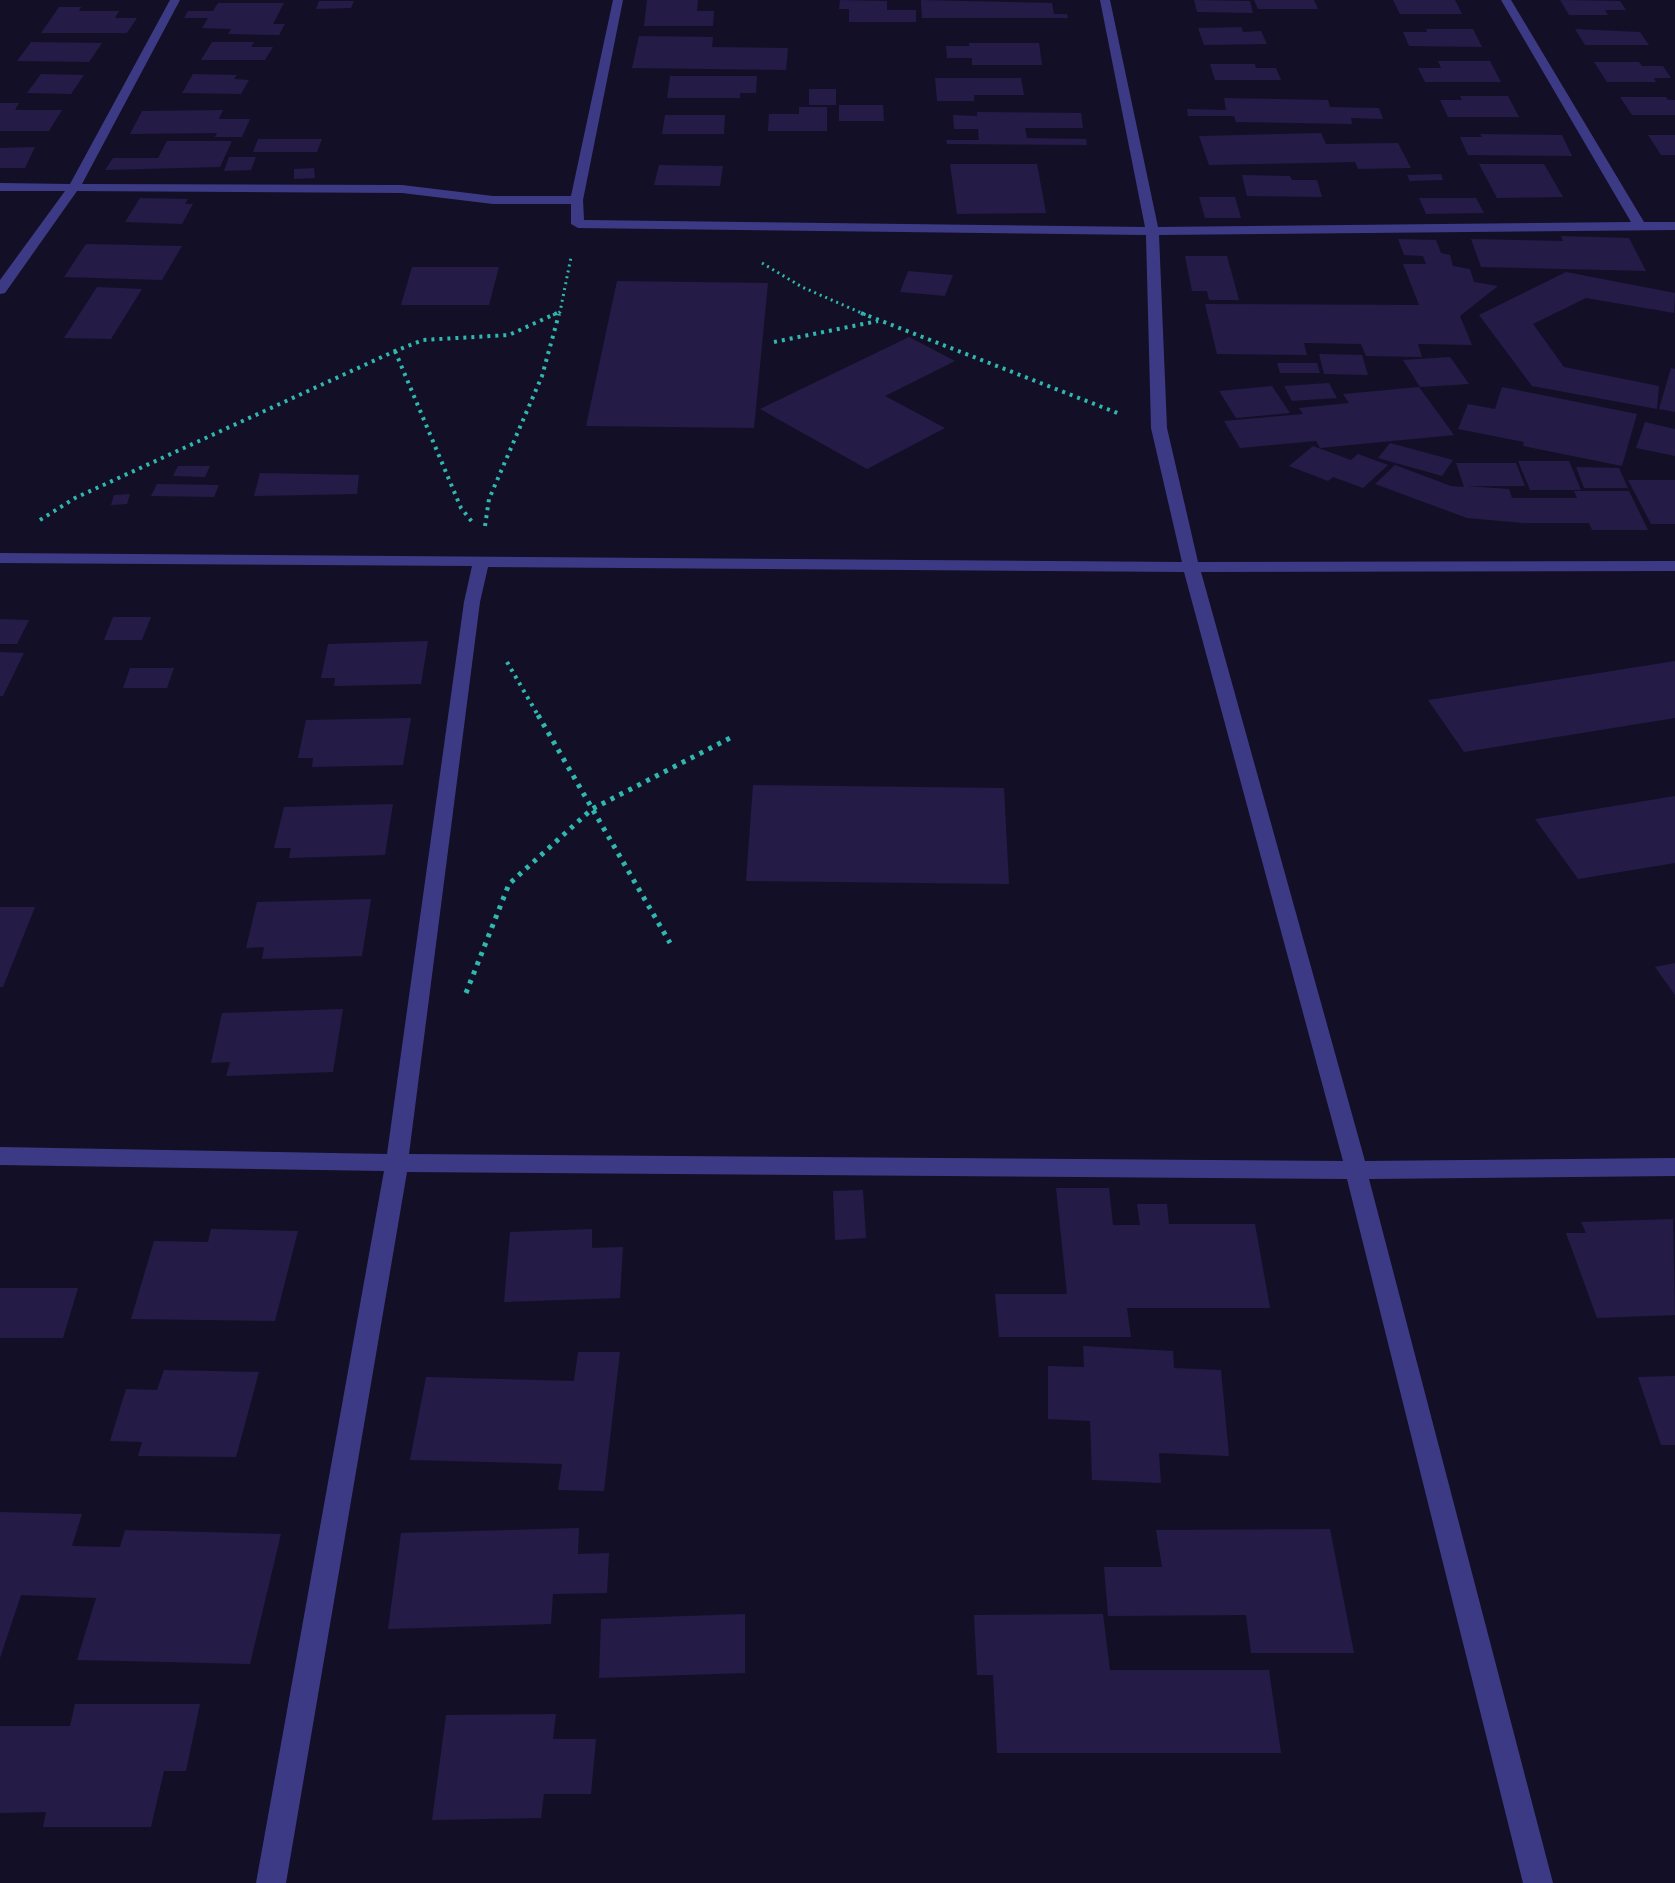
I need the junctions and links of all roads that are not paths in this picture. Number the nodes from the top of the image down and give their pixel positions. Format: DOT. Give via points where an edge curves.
graph roads {
  1 [pos="175,0"];
  2 [pos="618,0"];
  3 [pos="1105,0"];
  4 [pos="1506,0"];
  5 [pos="0,187"];
  6 [pos="74,187"];
  7 [pos="577,200"];
  8 [pos="1640,226"];
  9 [pos="1675,226"];
  10 [pos="1152,231"];
  11 [pos="0,290"];
  12 [pos="0,558"];
  13 [pos="481,563"];
  14 [pos="1675,566"];
  15 [pos="1191,567"];
  16 [pos="0,1156"];
  17 [pos="397,1163"];
  18 [pos="1675,1167"];
  19 [pos="1356,1170"];
  20 [pos="271,1883"];
  21 [pos="1538,1883"];
  1 -- 6 [label="street"];
  2 -- 7 [label="street"];
  3 -- 10 [label="street"];
  4 -- 8 [label="street"];
  5 -- 6 [label="street"];
  6 -- 7 [label="street" via="402,189 493,200"];
  6 -- 11 [label="street"];
  7 -- 10 [label="street" via="578,224"];
  8 -- 9 [label="street"];
  8 -- 10 [label="street"];
  10 -- 15 [label="street" via="1159,428"];
  12 -- 13 [label="street"];
  13 -- 15 [label="street"];
  13 -- 17 [label="street"];
  14 -- 15 [label="street"];
  15 -- 19 [label="street"];
  16 -- 17 [label="street"];
  17 -- 19 [label="street"];
  17 -- 20 [label="street"];
  18 -- 19 [label="street"];
  19 -- 21 [label="street"];
}
